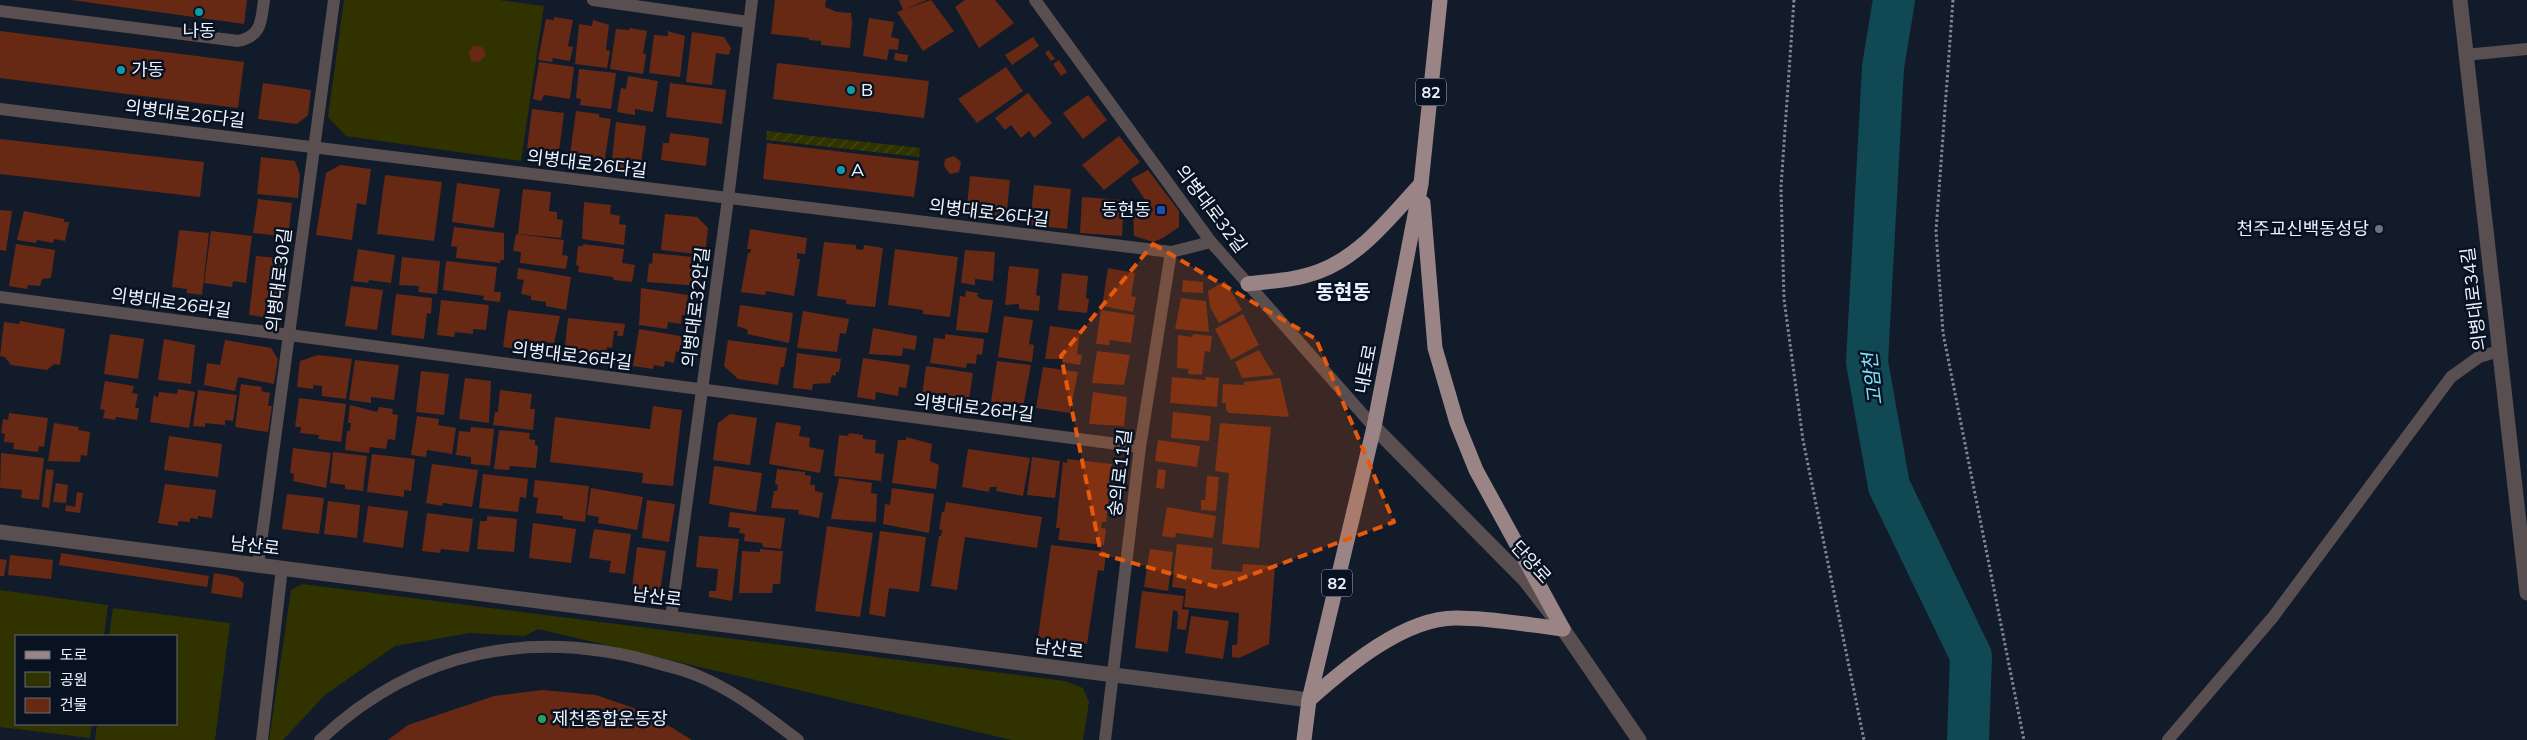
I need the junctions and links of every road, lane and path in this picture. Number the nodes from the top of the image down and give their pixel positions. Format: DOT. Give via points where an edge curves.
graph roads {
  1 [pos="264,0"];
  2 [pos="334,0"];
  3 [pos="593,0"];
  4 [pos="752,0"];
  5 [pos="1035,0"];
  6 [pos="1440,0"];
  7 [pos="1794,0"];
  8 [pos="1953,0"];
  9 [pos="2460,0"];
  10 [pos="0,11"];
  11 [pos="748,22"];
  12 [pos="2527,49"];
  13 [pos="2465,55"];
  14 [pos="0,109"];
  15 [pos="315,147"];
  16 [pos="1421,184"];
  17 [pos="728,199"];
  18 [pos="1211,242"];
  19 [pos="1171,252"];
  20 [pos="1248,284"];
  21 [pos="0,297"];
  22 [pos="290,337"];
  23 [pos="2499,351"];
  24 [pos="703,390"];
  25 [pos="1374,427"];
  26 [pos="1140,447"];
  27 [pos="0,532"];
  28 [pos="2525,554"];
  29 [pos="258,565"];
  30 [pos="282,568"];
  31 [pos="2527,593"];
  32 [pos="671,618"];
  33 [pos="1563,629"];
  34 [pos="1113,674"];
  35 [pos="1309,700"];
  36 [pos="262,740"];
  37 [pos="320,740"];
  38 [pos="798,740"];
  39 [pos="1105,740"];
  40 [pos="1304,740"];
  41 [pos="1639,740"];
  42 [pos="1864,740"];
  43 [pos="2024,740"];
  44 [pos="2168,740"];
  1 -- 10 [label="lane" via="257,31 250,38 238,41"];
  2 -- 15 [label="lane, 의병대로30길"];
  3 -- 11 [label="lane"];
  4 -- 11 [label="lane, 의병대로32안길"];
  5 -- 18 [label="lane, 의병대로32길"];
  6 -- 16 [label="main road, 내토로 / 82"];
  7 -- 42 [label="path" via="1780,187 1784,300 1802,440"];
  8 -- 43 [label="path" via="1936,231 1943,333"];
  9 -- 13 [label="street, 의병대로34길"];
  11 -- 17 [label="lane, 의병대로32안길"];
  12 -- 13 [label="lane"];
  13 -- 23 [label="street, 의병대로34길"];
  14 -- 15 [label="lane, 의병대로26다길"];
  15 -- 17 [label="lane, 의병대로26다길"];
  15 -- 22 [label="lane, 의병대로30길"];
  16 -- 20 [label="main road" via="1356,251 1332,266 1300,277"];
  16 -- 25 [label="main road, 내토로 / 82"];
  16 -- 33 [label="main road" via="1435,348 1457,423 1476,470"];
  17 -- 19 [label="lane, 의병대로26다길"];
  17 -- 24 [label="lane, 의병대로32안길"];
  18 -- 19 [label="lane"];
  18 -- 20 [label="lane, 의병대로32길"];
  19 -- 26 [label="lane, 숭의로11길"];
  20 -- 25 [label="lane, 의병대로32길"];
  21 -- 22 [label="lane, 의병대로26라길"];
  22 -- 24 [label="lane, 의병대로26라길"];
  22 -- 29 [label="lane, 의병대로30길"];
  23 -- 28 [label="street, 의병대로34길"];
  23 -- 44 [label="lane" via="2479,357 2451,377 2273,616"];
  24 -- 26 [label="lane, 의병대로26라길"];
  24 -- 32 [label="lane, 의병대로32안길"];
  25 -- 33 [label="street, 단양로" via="1525,580"];
  25 -- 35 [label="main road, 내토로 / 82"];
  26 -- 34 [label="lane, 숭의로11길"];
  27 -- 29 [label="street, 남산로"];
  28 -- 31 [label="street, 의병대로34길"];
  29 -- 30 [label="street, 남산로"];
  30 -- 32 [label="street, 남산로"];
  30 -- 36 [label="lane"];
  32 -- 34 [label="street, 남산로"];
  33 -- 35 [label="main road" via="1456,618 1433,621 1398,635 1352,662"];
  33 -- 41 [label="street, 단양로"];
  34 -- 35 [label="street, 남산로"];
  34 -- 39 [label="lane, 숭의로11길"];
  35 -- 40 [label="main road, 내토로 / 82"];
  37 -- 38 [label="lane" via="387,688 415,674 488,652 533,646 577,647 631,655 697,675 746,701"];
}
